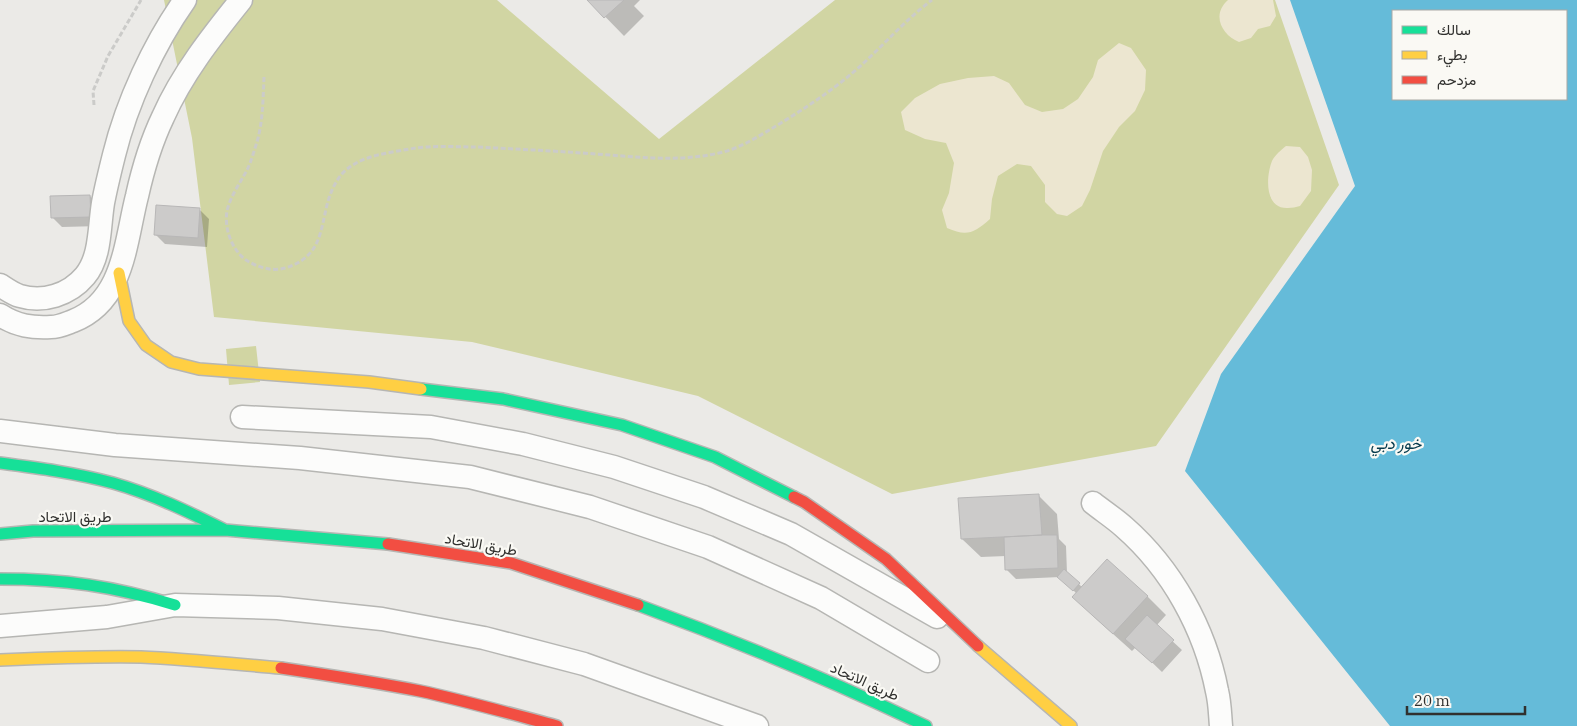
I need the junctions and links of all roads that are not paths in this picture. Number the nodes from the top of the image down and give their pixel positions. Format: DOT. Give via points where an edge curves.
graph roads {
  1 [pos="185,0"];
  2 [pos="241,0"];
  3 [pos="119,273"];
  4 [pos="0,285"];
  5 [pos="0,315"];
  6 [pos="242,417"];
  7 [pos="0,431"];
  8 [pos="0,463"];
  9 [pos="1093,503"];
  10 [pos="225,530"];
  11 [pos="0,534"];
  12 [pos="0,579"];
  13 [pos="174,605"];
  14 [pos="0,626"];
  15 [pos="962,631"];
  16 [pos="0,660"];
  17 [pos="928,661"];
  18 [pos="557,726"];
  19 [pos="757,726"];
  20 [pos="926,726"];
  21 [pos="1071,726"];
  22 [pos="1221,726"];
  1 -- 4 [label="lane" via="151,58 130,105 114,152 97,252 85,276 66,292 43,300 19,296"];
  2 -- 3 [label="lane" via="182,80 163,116 146,163"];
  3 -- 5 [label="lane" via="106,298 85,316 59,327 31,328"];
  3 -- 15 [label="main road" via="129,321 146,345 171,362 199,370 369,382 503,399 622,425 715,457 804,502 886,559"];
  6 -- 15 [label="lane" via="431,427 523,444 614,467 704,497 791,534"];
  7 -- 17 [label="lane" via="115,445 300,458 470,477 590,506 708,547 821,598"];
  8 -- 10 [label="main road" via="55,470 114,484 171,504"];
  9 -- 22 [label="lane" via="1138,540 1175,585 1194,619 1208,655 1218,692"];
  10 -- 11 [label="main road, طريق الاتحاد"];
  10 -- 20 [label="main road, طريق الاتحاد" via="406,546 511,563 612,595 726,638"];
  12 -- 13 [label="main road" via="77,582 126,590"];
  13 -- 14 [label="lane" via="108,617"];
  13 -- 19 [label="lane" via="278,608 382,619 484,638 584,664"];
  15 -- 21 [label="main road"];
  16 -- 18 [label="main road" via="150,658 266,666 381,683 495,708"];
}
